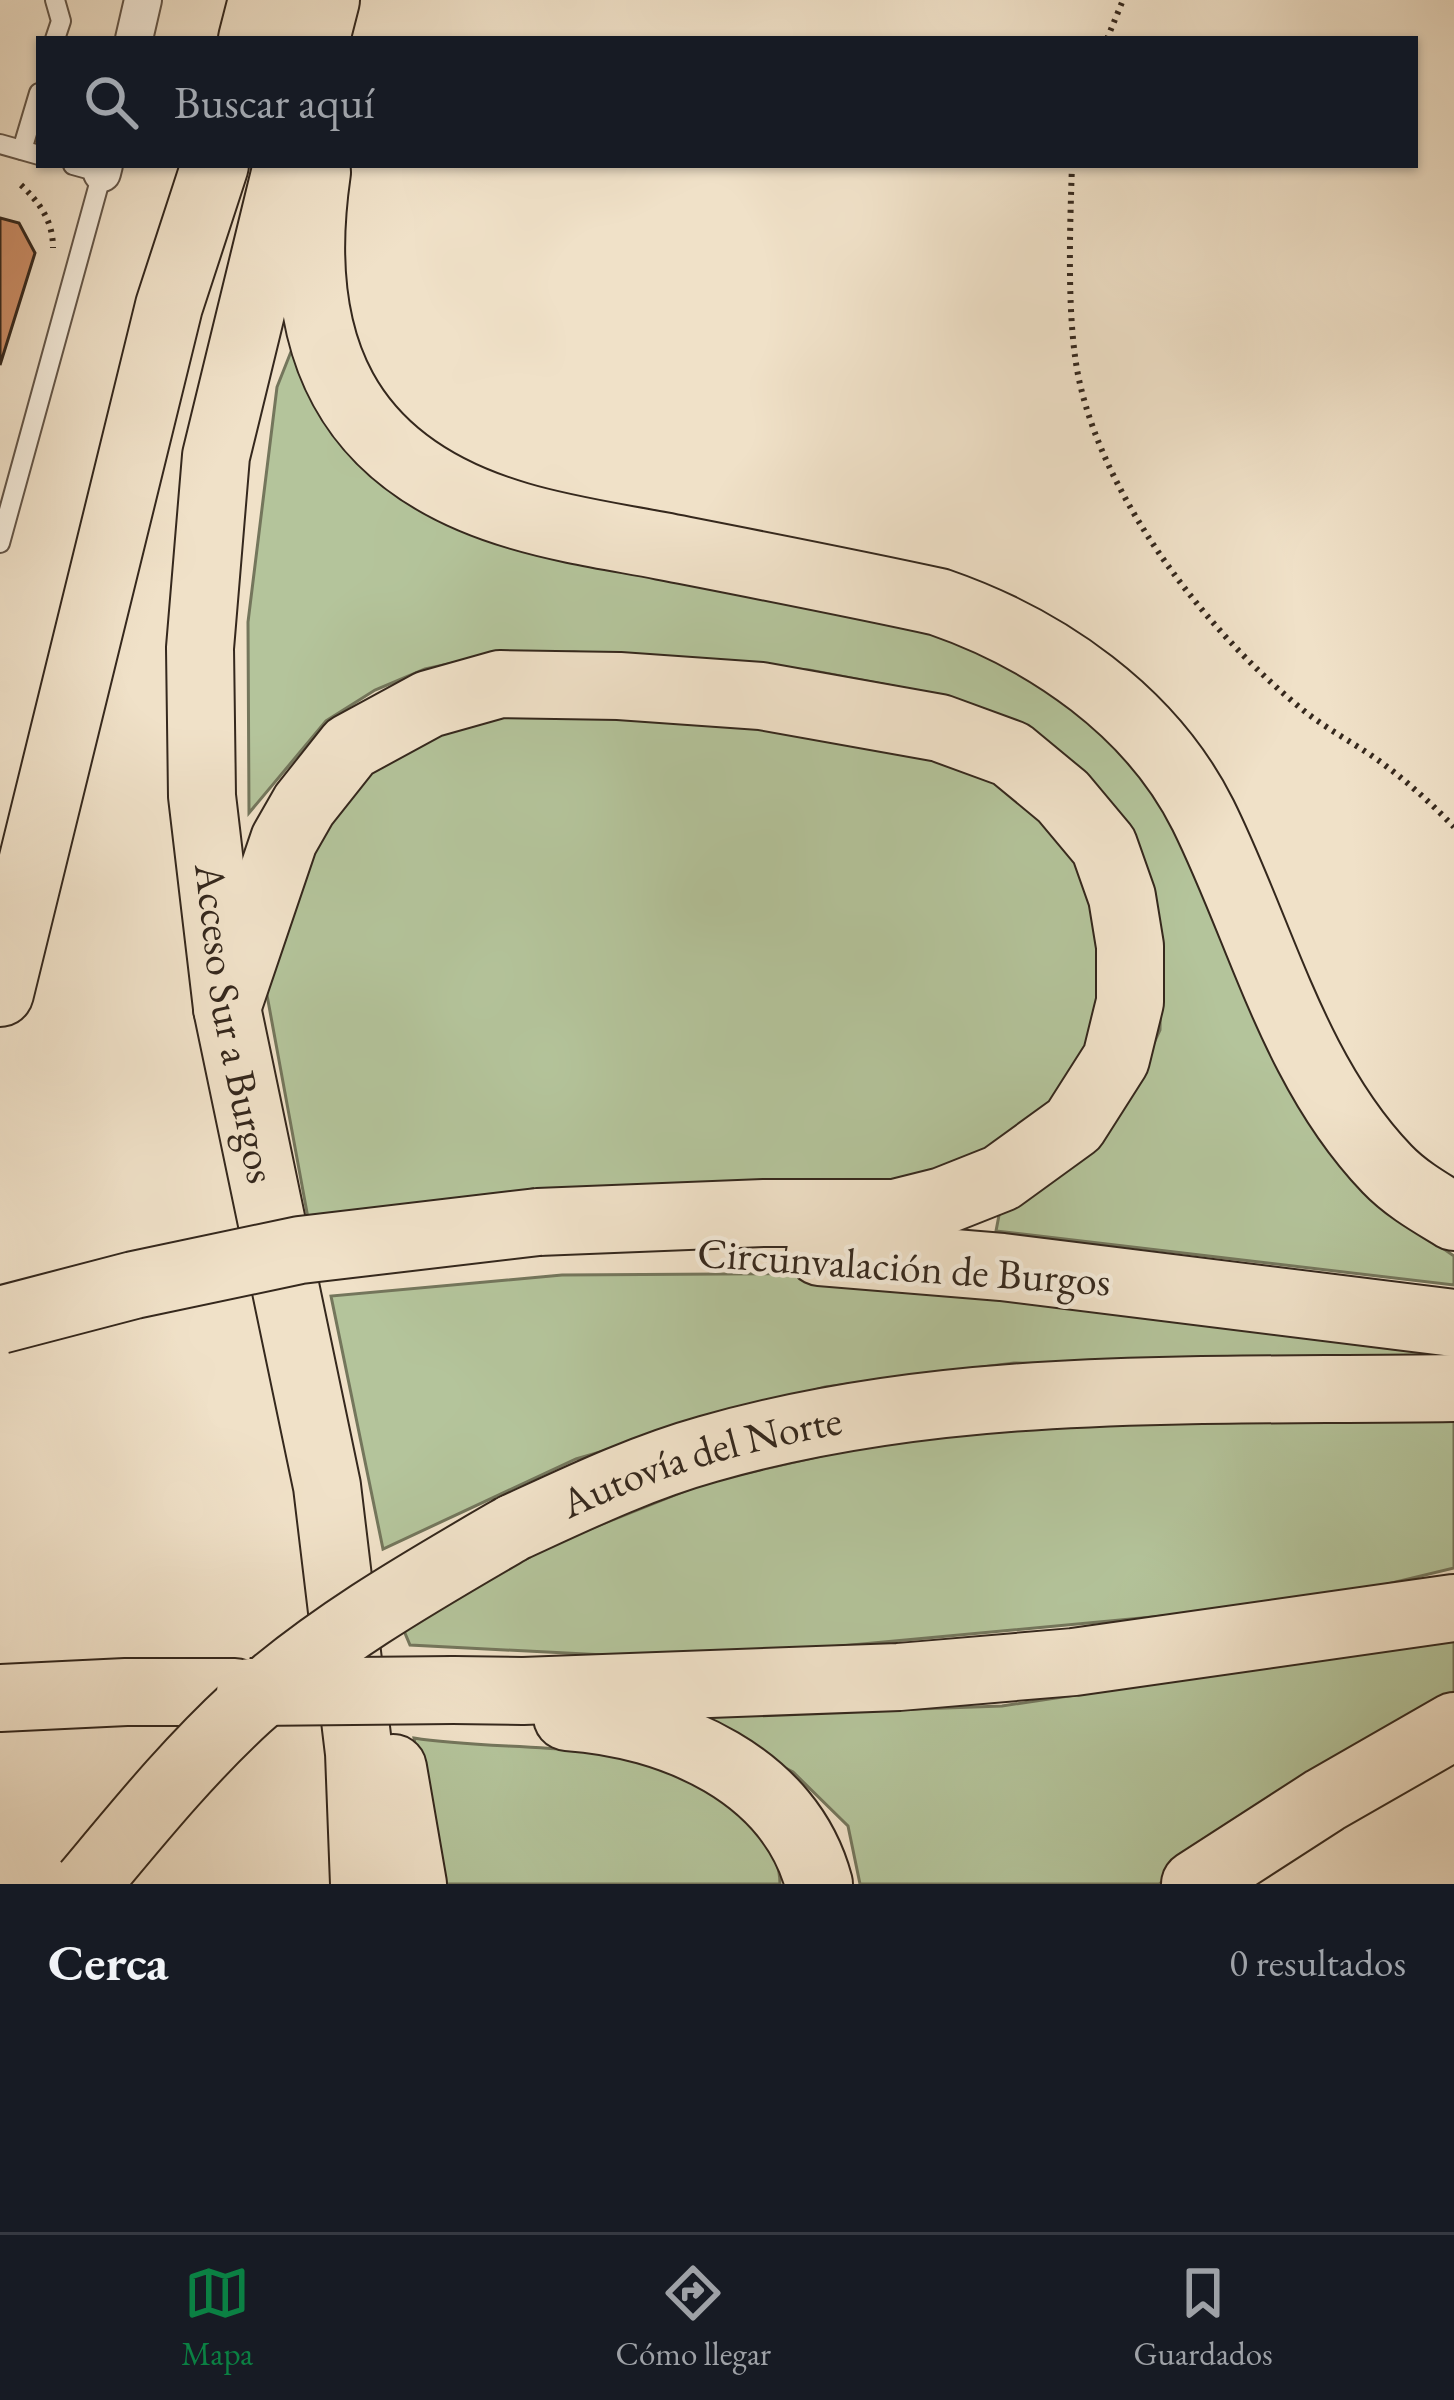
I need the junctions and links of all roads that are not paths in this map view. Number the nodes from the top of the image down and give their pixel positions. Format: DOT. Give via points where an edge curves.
graph roads {
  1 [pos="55,0"];
  2 [pos="143,0"];
  3 [pos="238,0"];
  4 [pos="262,0"];
  5 [pos="326,0"];
  6 [pos="57,36"];
  7 [pos="135,36"];
  8 [pos="229,36"];
  9 [pos="253,36"];
  10 [pos="317,36"];
  11 [pos="36,118"];
  12 [pos="0,144"];
  13 [pos="32,152"];
  14 [pos="93,168"];
  15 [pos="198,168"];
  16 [pos="214,168"];
  17 [pos="286,168"];
  18 [pos="318,168"];
  19 [pos="169,306"];
  20 [pos="0,543"];
  21 [pos="0,831"];
  22 [pos="0,993"];
  23 [pos="227,1008"];
  24 [pos="1454,1217"];
  25 [pos="535,1237"];
  26 [pos="0,1320"];
  27 [pos="1454,1323"];
  28 [pos="0,1345"];
  29 [pos="1454,1388"];
  30 [pos="327,1486"];
  31 [pos="1454,1608"];
  32 [pos="0,1698"];
  33 [pos="522,1702"];
  34 [pos="1454,1726"];
  35 [pos="87,1884"];
  36 [pos="364,1884"];
  37 [pos="413,1884"];
  38 [pos="819,1884"];
  39 [pos="1195,1884"];
  1 -- 6 [label="lane"];
  2 -- 7 [label="street"];
  3 -- 8 [label="highway"];
  4 -- 9 [label="highway"];
  5 -- 10 [label="highway"];
  11 -- 13 [label="lane"];
  12 -- 13 [label="lane"];
  14 -- 20 [label="lane"];
  15 -- 19 [label="highway"];
  16 -- 19 [label="highway"];
  17 -- 23 [label="highway, Acceso Sur a Burgos" via="216,456 200,648 202,796"];
  18 -- 24 [label="highway" via="315,320 328,366 383,440 449,488 518,516 939,602 992,621 1091,682 1154,745 1201,811 1283,1006 1349,1125 1390,1173"];
  19 -- 21 [label="highway" via="124,409"];
  19 -- 22 [label="highway"];
  23 -- 25 [label="highway" via="284,840 350,747 429,704 500,684 761,696 940,728 1011,754 1105,846 1130,946 1130,1002 1117,1059 1074,1125 1001,1178 896,1213 764,1213"];
  23 -- 30 [label="highway, Acceso Sur a Burgos"];
  25 -- 26 [label="highway, bridge" via="301,1250"];
  25 -- 27 [label="highway, Circunvalación de Burgos" via="870,1254"];
  25 -- 28 [label="highway, Circunvalación de Burgos" via="122,1311"];
  29 -- 35 [label="highway, Autovía del Norte, bridge" via="944,1401 707,1449 615,1482 513,1528 359,1618 249,1705"];
  30 -- 36 [label="highway, Acceso Sur a Burgos" via="357,1733"];
  30 -- 37 [label="highway" via="356,1550"];
  31 -- 33 [label="highway" via="1074,1662"];
  32 -- 33 [label="highway, bridge" via="453,1690"];
  33 -- 38 [label="highway" via="651,1732 745,1774 782,1814"];
  34 -- 39 [label="highway"];
}
